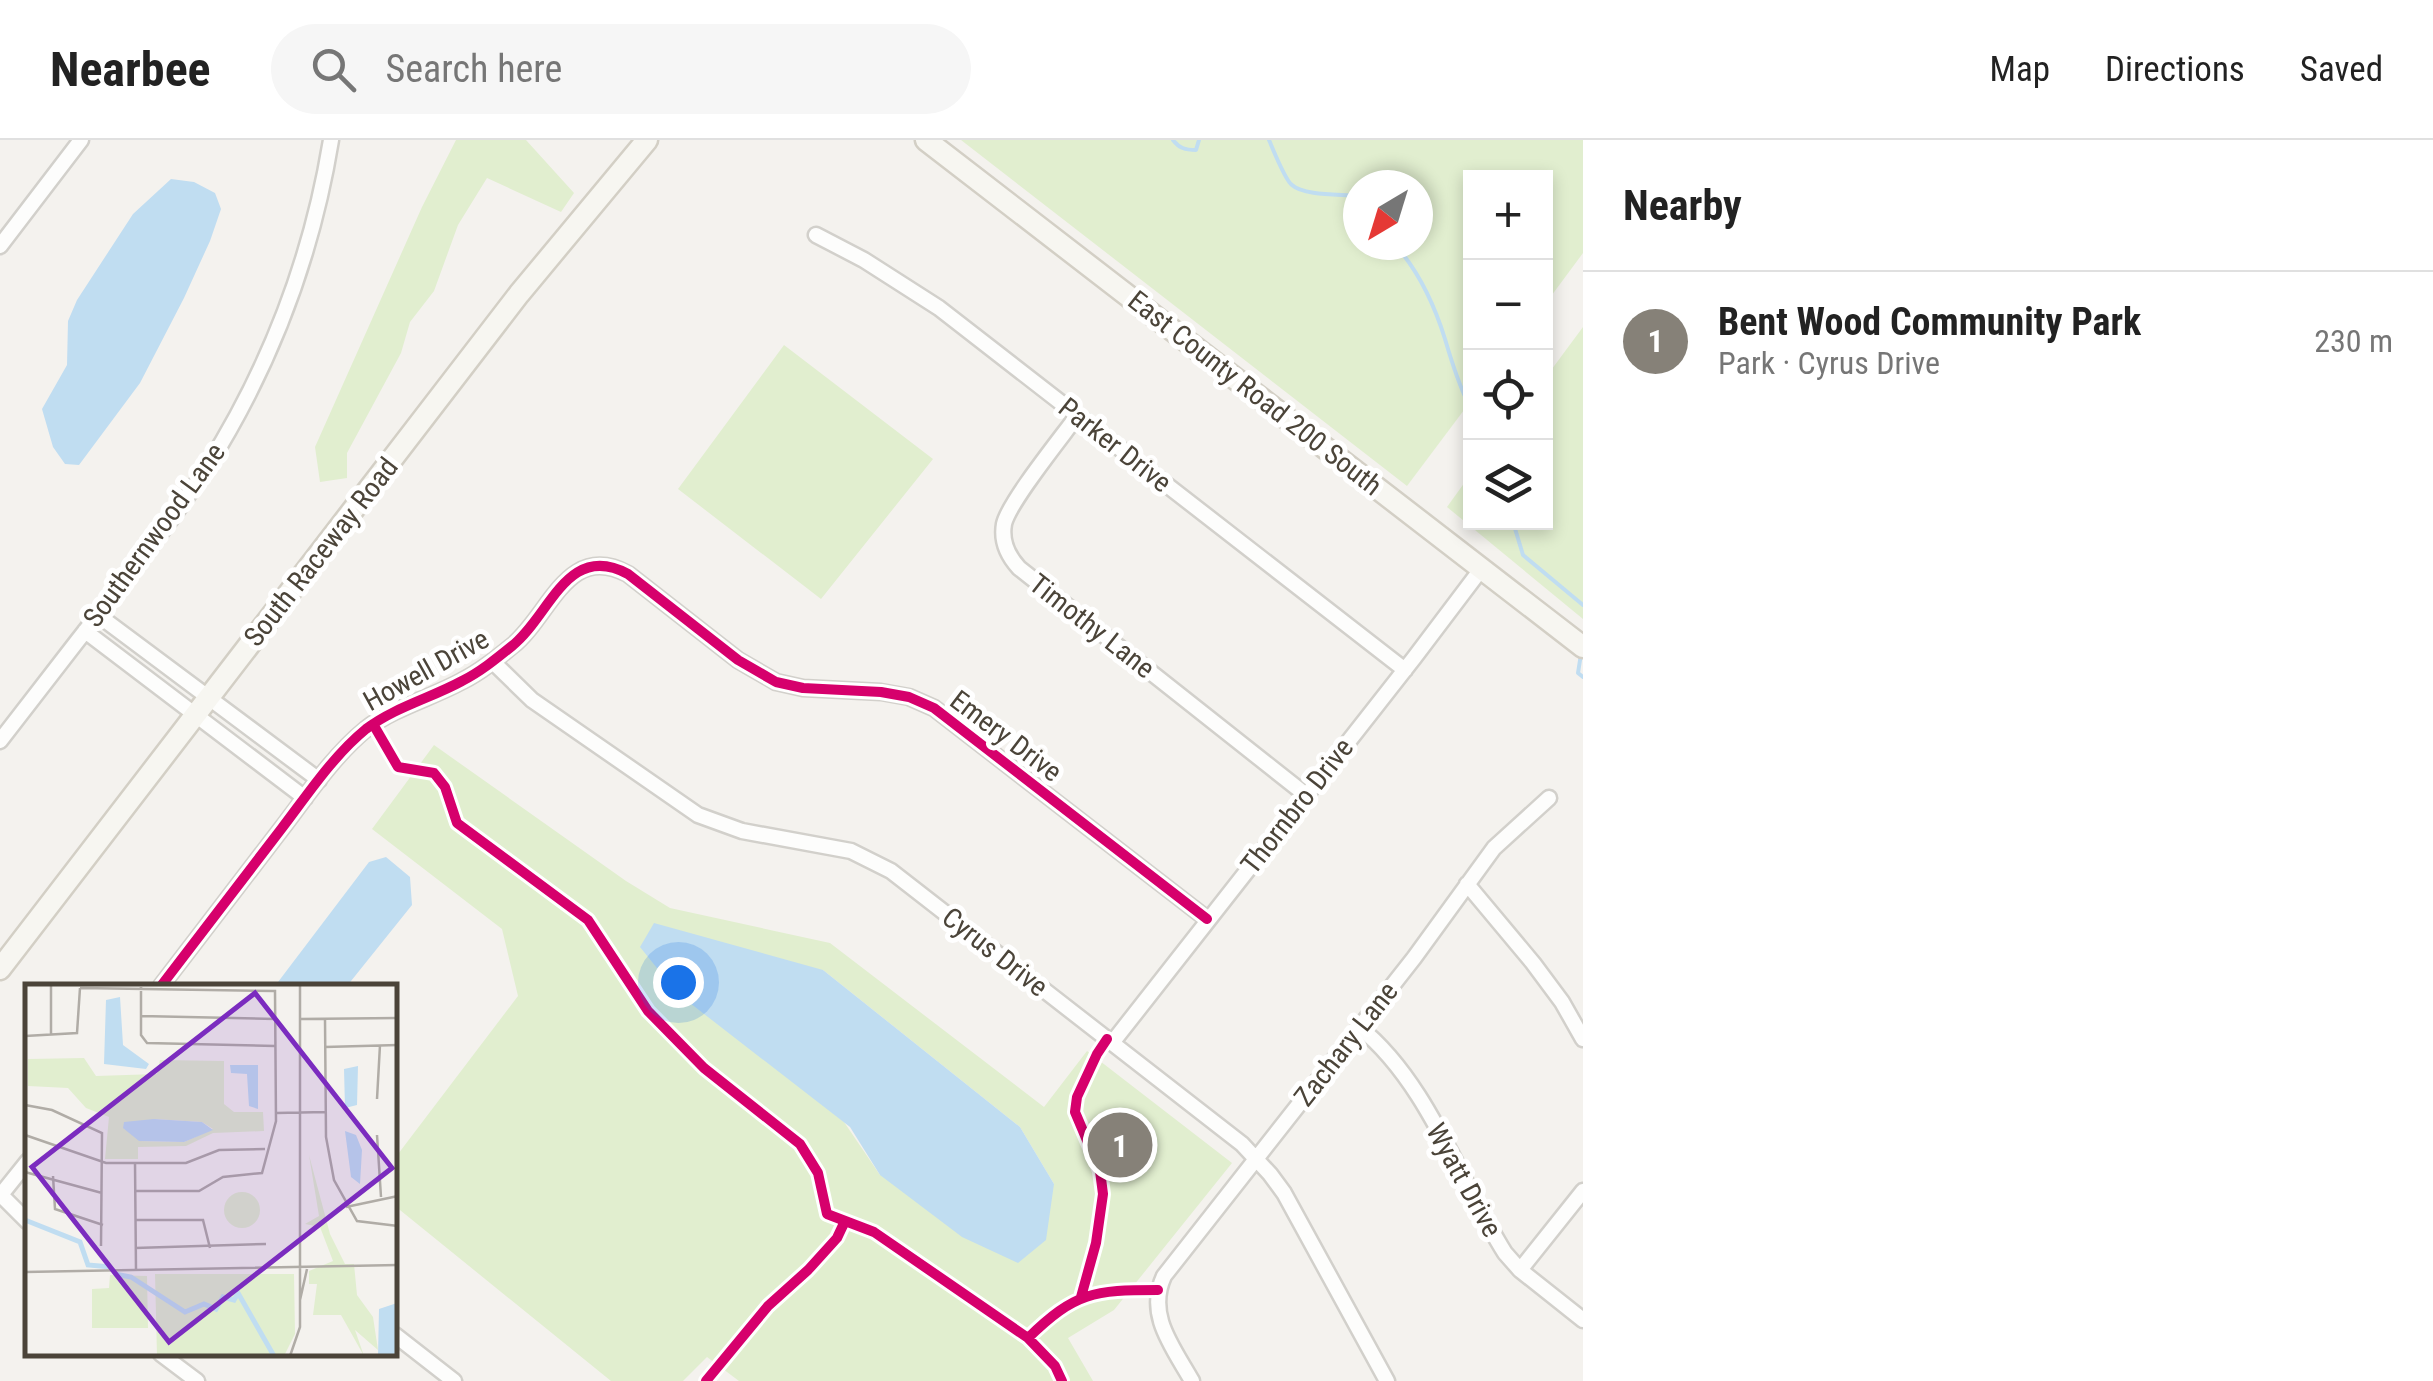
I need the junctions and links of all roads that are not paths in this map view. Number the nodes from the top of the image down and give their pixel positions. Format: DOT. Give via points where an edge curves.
graph roads {
  1 [pos="81,140"];
  2 [pos="331,140"];
  3 [pos="647,140"];
  4 [pos="926,140"];
  5 [pos="816,235"];
  6 [pos="0,246"];
  7 [pos="1076,416"];
  8 [pos="598,565"];
  9 [pos="1482,568"];
  10 [pos="98,614"];
  11 [pos="85,631"];
  12 [pos="1583,647"];
  13 [pos="493,662"];
  14 [pos="1404,670"];
  15 [pos="210,697"];
  16 [pos="196,715"];
  17 [pos="0,741"];
  18 [pos="319,780"];
  19 [pos="1306,795"];
  20 [pos="305,798"];
  21 [pos="1549,798"];
  22 [pos="1466,884"];
  23 [pos="1208,919"];
  24 [pos="0,969"];
  25 [pos="164,984"];
  26 [pos="1359,1028"];
  27 [pos="1583,1038"];
  28 [pos="1112,1043"];
  29 [pos="1256,1159"];
  30 [pos="25,1165"];
  31 [pos="3,1189"];
  32 [pos="1583,1191"];
  33 [pos="25,1218"];
  34 [pos="1520,1270"];
  35 [pos="1583,1320"];
  36 [pos="398,1337"];
  37 [pos="164,1356"];
  38 [pos="197,1381"];
  39 [pos="454,1381"];
  40 [pos="1192,1381"];
  41 [pos="1387,1381"];
  1 -- 6 [label="street"];
  2 -- 10 [label="street, Southernwood Lane" via="299,272 251,389 190,492"];
  3 -- 15 [label="main road, South Raceway Road" via="519,294"];
  4 -- 9 [label="main road, East County Road 200 South"];
  5 -- 7 [label="street, Parker Drive" via="938,308"];
  7 -- 14 [label="street, Parker Drive"];
  7 -- 19 [label="street, Timothy Lane" via="1008,512 1004,536 1011,559"];
  8 -- 13 [label="street, Howell Drive" via="571,576 520,640"];
  8 -- 23 [label="street, Emery Drive" via="628,574 776,682 880,692 934,708"];
  9 -- 12 [label="main road, East County Road 200 South"];
  9 -- 14 [label="street, Thornbro Drive"];
  10 -- 11 [label="street, Southernwood Lane"];
  10 -- 15 [label="street"];
  11 -- 16 [label="street"];
  11 -- 17 [label="street, Southernwood Lane"];
  13 -- 18 [label="street, Howell Drive" via="373,724"];
  13 -- 28 [label="street, Cyrus Drive" via="532,700 698,815 742,831 837,847 878,864"];
  14 -- 19 [label="street, Thornbro Drive"];
  15 -- 16 [label="main road, South Raceway Road"];
  15 -- 18 [label="street"];
  16 -- 20 [label="street"];
  16 -- 24 [label="main road, South Raceway Road"];
  18 -- 20 [label="street, Howell Drive"];
  19 -- 23 [label="street, Thornbro Drive"];
  20 -- 25 [label="street, Howell Drive"];
  21 -- 22 [label="street, Zachary Lane"];
  22 -- 26 [label="street, Zachary Lane"];
  22 -- 27 [label="street" via="1534,963"];
  23 -- 28 [label="street, Thornbro Drive"];
  26 -- 29 [label="street, Zachary Lane"];
  26 -- 34 [label="street, Wyatt Drive" via="1421,1101"];
  28 -- 29 [label="street, Cyrus Drive"];
  29 -- 40 [label="street, Zachary Lane" via="1158,1290 1162,1327"];
  29 -- 41 [label="street, Cyrus Drive" via="1284,1194"];
  30 -- 31 [label="street"];
  31 -- 33 [label="street"];
  32 -- 34 [label="street"];
  34 -- 35 [label="street, Wyatt Drive"];
  36 -- 39 [label="street"];
  37 -- 38 [label="street"];
}
